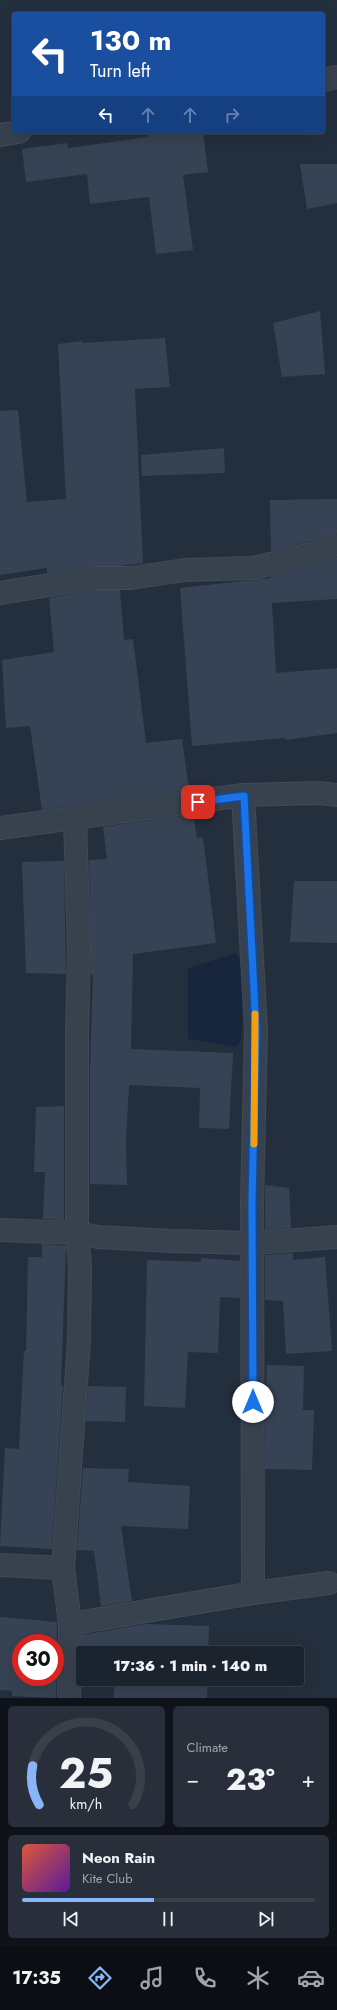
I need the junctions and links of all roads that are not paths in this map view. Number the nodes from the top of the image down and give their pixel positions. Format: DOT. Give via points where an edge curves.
graph roads {
  1 [pos="337,77"];
  2 [pos="325,80"];
  3 [pos="12,133"];
  4 [pos="0,135"];
  5 [pos="337,543"];
  6 [pos="0,594"];
  7 [pos="337,795"];
  8 [pos="244,796"];
  9 [pos="75,819"];
  10 [pos="0,828"];
  11 [pos="0,1230"];
  12 [pos="77,1233"];
  13 [pos="337,1237"];
  14 [pos="253,1243"];
  15 [pos="0,1565"];
  16 [pos="64,1568"];
  17 [pos="329,1583"];
  18 [pos="252,1593"];
  19 [pos="70,1624"];
  20 [pos="69,1698"];
  1 -- 2 [label="street"];
  3 -- 4 [label="street"];
  5 -- 6 [label="street" via="315,553 253,568 185,570 131,578 94,578"];
  7 -- 8 [label="street" via="319,793"];
  8 -- 9 [label="street"];
  8 -- 14 [label="street" via="256,1030"];
  9 -- 10 [label="street"];
  9 -- 12 [label="street" via="79,950"];
  11 -- 12 [label="street"];
  12 -- 14 [label="street" via="98,1237 165,1241"];
  12 -- 16 [label="street" via="80,1266 79,1341"];
  13 -- 14 [label="street"];
  14 -- 18 [label="street"];
  15 -- 16 [label="street"];
  16 -- 19 [label="street"];
  17 -- 18 [label="street"];
  18 -- 19 [label="street"];
  19 -- 20 [label="street"];
}
